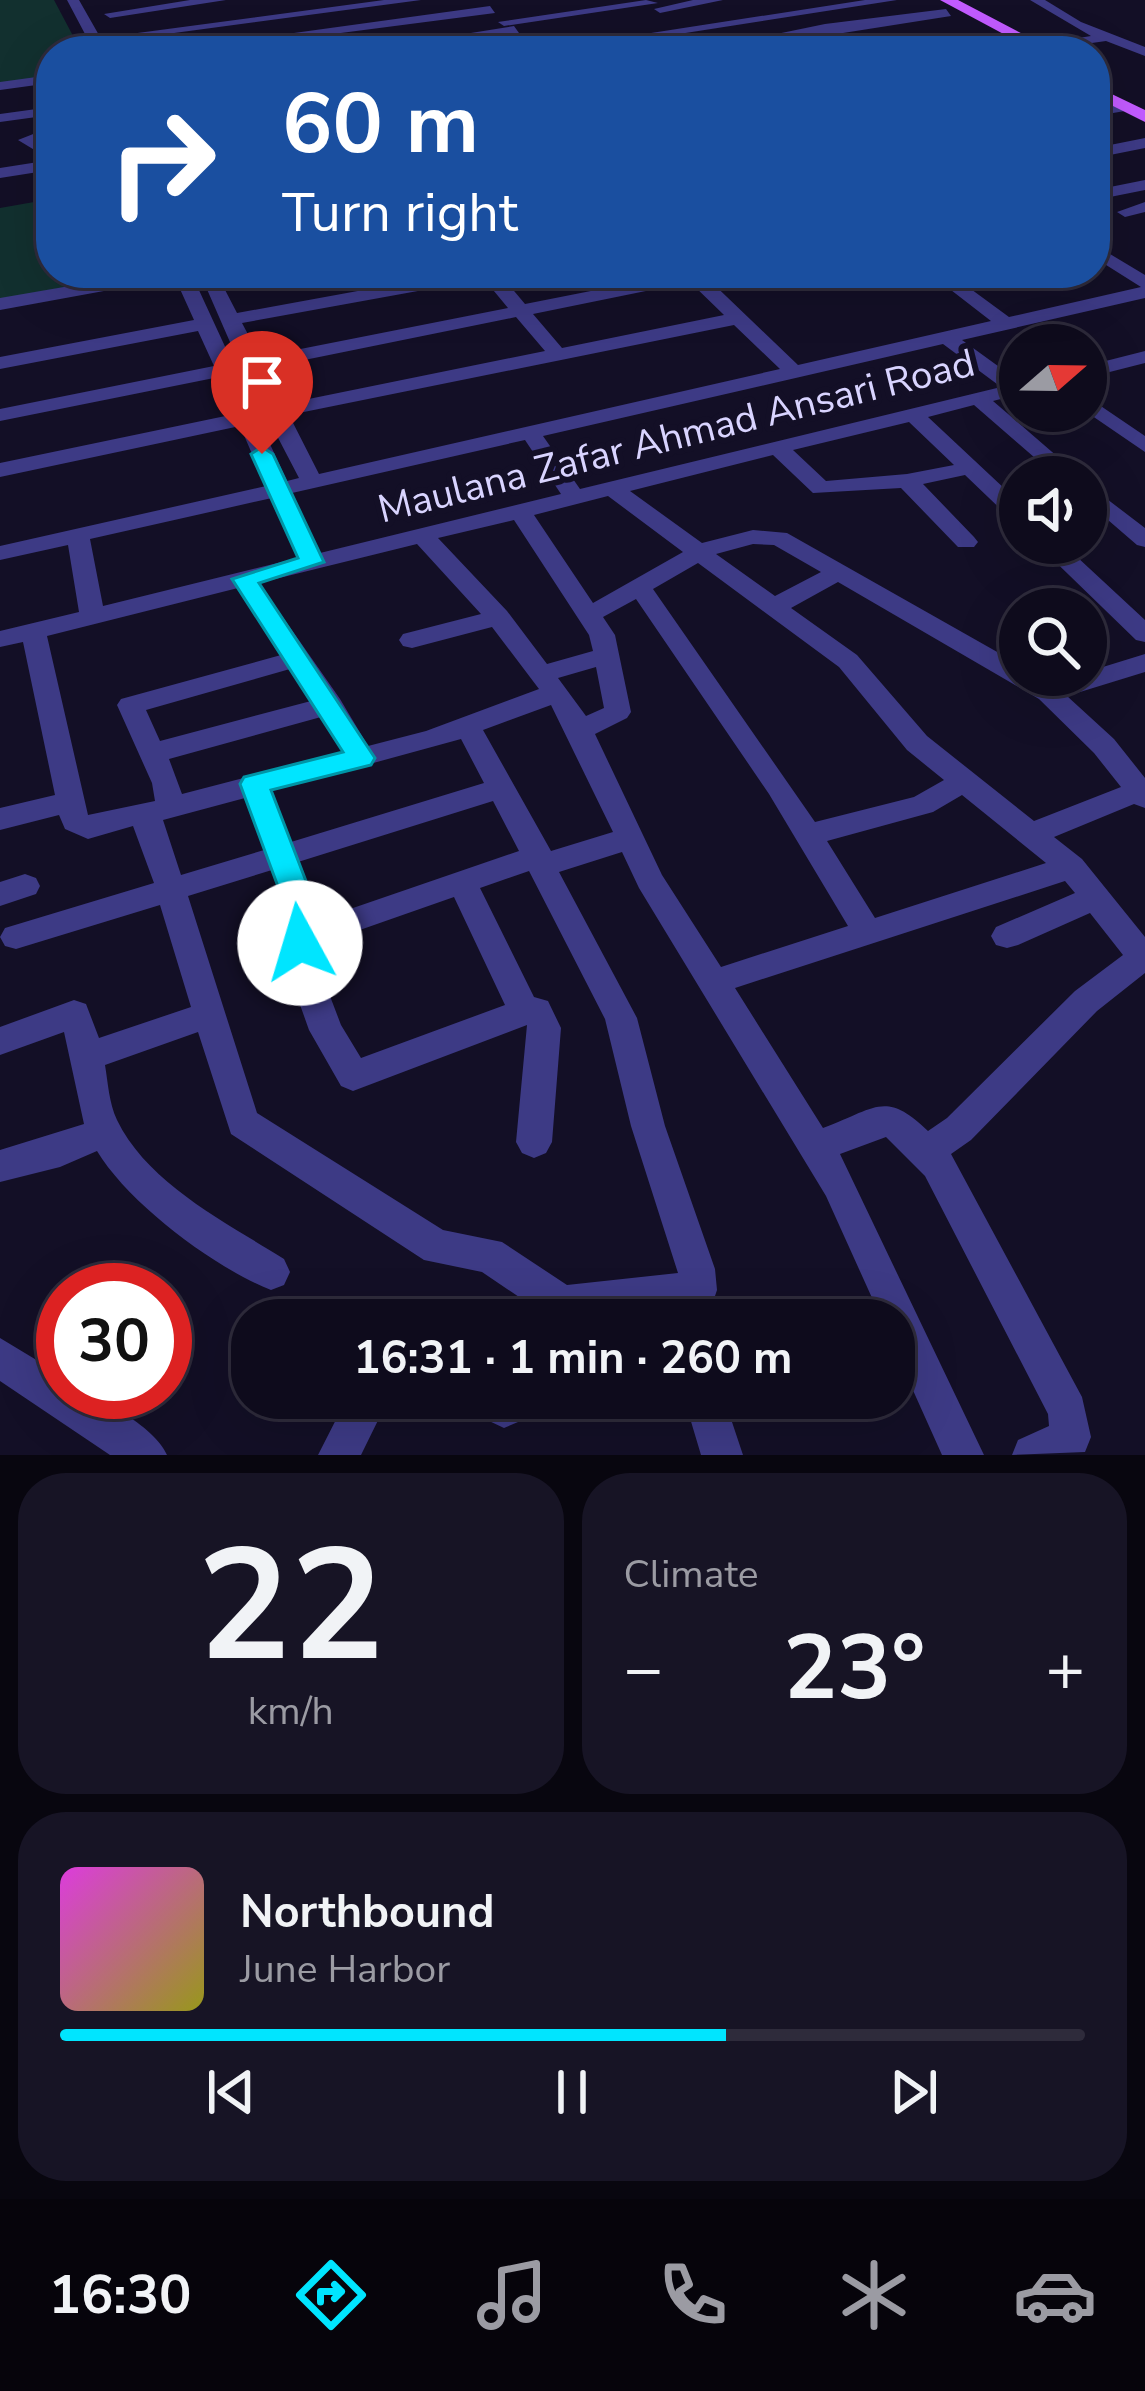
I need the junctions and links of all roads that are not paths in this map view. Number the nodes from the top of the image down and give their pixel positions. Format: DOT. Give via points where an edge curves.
graph roads {
  1 [pos="73,0"];
  2 [pos="101,0"];
  3 [pos="220,0"];
  4 [pos="290,0"];
  5 [pos="415,0"];
  6 [pos="505,0"];
  7 [pos="717,0"];
  8 [pos="757,0"];
  9 [pos="892,0"];
  10 [pos="922,0"];
  11 [pos="1036,0"];
  12 [pos="483,4"];
  13 [pos="653,4"];
  14 [pos="946,6"];
  15 [pos="801,13"];
  16 [pos="110,14"];
  17 [pos="303,14"];
  18 [pos="782,16"];
  19 [pos="257,20"];
  20 [pos="382,24"];
  21 [pos="509,26"];
  22 [pos="690,29"];
  23 [pos="829,30"];
  24 [pos="319,32"];
  25 [pos="93,36"];
  26 [pos="122,36"];
  27 [pos="268,36"];
  28 [pos="305,36"];
  29 [pos="394,36"];
  30 [pos="462,36"];
  31 [pos="521,36"];
  32 [pos="642,36"];
  33 [pos="699,36"];
  34 [pos="796,36"];
  35 [pos="840,36"];
  36 [pos="990,36"];
  37 [pos="1014,36"];
  38 [pos="1114,36"];
  39 [pos="1144,36"];
  40 [pos="1110,37"];
  41 [pos="1129,44"];
  42 [pos="1110,47"];
  43 [pos="1145,52"];
  44 [pos="36,81"];
  45 [pos="1110,82"];
  46 [pos="0,86"];
  47 [pos="1110,98"];
  48 [pos="1145,100"];
  49 [pos="1126,106"];
  50 [pos="1110,109"];
  51 [pos="36,113"];
  52 [pos="1145,117"];
  53 [pos="0,118"];
  54 [pos="1145,143"];
  55 [pos="1110,150"];
  56 [pos="36,167"];
  57 [pos="0,173"];
  58 [pos="1145,185"];
  59 [pos="1110,192"];
  60 [pos="1145,207"];
  61 [pos="1125,212"];
  62 [pos="1110,261"];
  63 [pos="108,288"];
  64 [pos="187,288"];
  65 [pos="215,288"];
  66 [pos="500,288"];
  67 [pos="630,288"];
  68 [pos="707,288"];
  69 [pos="958,288"];
  70 [pos="1145,288"];
  71 [pos="431,298"];
  72 [pos="0,304"];
  73 [pos="519,311"];
  74 [pos="738,318"];
  75 [pos="228,320"];
  76 [pos="204,324"];
  77 [pos="1006,324"];
  78 [pos="999,326"];
  79 [pos="946,337"];
  80 [pos="558,355"];
  81 [pos="1145,357"];
  82 [pos="0,363"];
  83 [pos="250,365"];
  84 [pos="1107,367"];
  85 [pos="225,370"];
  86 [pos="794,372"];
  87 [pos="999,375"];
  88 [pos="999,393"];
  89 [pos="978,398"];
  90 [pos="275,412"];
  91 [pos="914,414"];
  92 [pos="0,415"];
  93 [pos="1107,417"];
  94 [pos="1145,417"];
  95 [pos="246,418"];
  96 [pos="1118,425"];
  97 [pos="530,432"];
  98 [pos="1145,446"];
  99 [pos="777,447"];
  100 [pos="1046,456"];
  101 [pos="970,468"];
  102 [pos="0,470"];
  103 [pos="907,481"];
  104 [pos="312,482"];
  105 [pos="611,488"];
  106 [pos="278,490"];
  107 [pos="999,495"];
  108 [pos="574,497"];
  109 [pos="1107,509"];
  110 [pos="520,511"];
  111 [pos="1112,513"];
  112 [pos="1107,514"];
  113 [pos="421,534"];
  114 [pos="78,535"];
  115 [pos="1145,541"];
  116 [pos="966,542"];
  117 [pos="0,553"];
  118 [pos="694,553"];
  119 [pos="312,562"];
  120 [pos="1070,564"];
  121 [pos="839,572"];
  122 [pos="244,579"];
  123 [pos="641,589"];
  124 [pos="774,607"];
  125 [pos="590,614"];
  126 [pos="92,616"];
  127 [pos="498,616"];
  128 [pos="1145,634"];
  129 [pos="16,635"];
  130 [pos="412,640"];
  131 [pos="603,656"];
  132 [pos="299,658"];
  133 [pos="1145,663"];
  134 [pos="999,665"];
  135 [pos="1107,675"];
  136 [pos="551,683"];
  137 [pos="1051,696"];
  138 [pos="331,705"];
  139 [pos="468,727"];
  140 [pos="580,730"];
  141 [pos="150,754"];
  142 [pos="361,758"];
  143 [pos="965,780"];
  144 [pos="254,784"];
  145 [pos="502,788"];
  146 [pos="1142,795"];
  147 [pos="71,802"];
  148 [pos="155,810"];
  149 [pos="0,819"];
  150 [pos="1035,833"];
  151 [pos="807,835"];
  152 [pos="630,838"];
  153 [pos="281,854"];
  154 [pos="541,860"];
  155 [pos="1071,867"];
  156 [pos="462,883"];
  157 [pos="170,887"];
  158 [pos="1096,897"];
  159 [pos="1131,916"];
  160 [pos="869,935"];
  161 [pos="1007,936"];
  162 [pos="16,937"];
  163 [pos="307,937"];
  164 [pos="1144,959"];
  165 [pos="714,982"];
  166 [pos="524,1008"];
  167 [pos="208,1015"];
  168 [pos="0,1041"];
  169 [pos="86,1057"];
  170 [pos="104,1132"];
  171 [pos="534,1142"];
  172 [pos="817,1146"];
  173 [pos="927,1151"];
  174 [pos="0,1166"];
  175 [pos="271,1272"];
  176 [pos="554,1299"];
  177 [pos="693,1299"];
  178 [pos="0,1358"];
  179 [pos="358,1419"];
  180 [pos="711,1419"];
  181 [pos="1065,1449"];
  182 [pos="146,1455"];
  183 [pos="340,1455"];
  184 [pos="722,1455"];
  185 [pos="964,1455"];
  1 -- 25 [label="street"];
  2 -- 16 [label="street"];
  3 -- 16 [label="street"];
  4 -- 17 [label="street"];
  5 -- 17 [label="street"];
  6 -- 12 [label="street"];
  7 -- 13 [label="street"];
  8 -- 18 [label="street"];
  9 -- 15 [label="street"];
  10 -- 14 [label="main road"];
  11 -- 38 [label="street"];
  12 -- 20 [label="street"];
  12 -- 21 [label="street"];
  13 -- 21 [label="street"];
  13 -- 22 [label="street"];
  14 -- 23 [label="street"];
  14 -- 36 [label="main road"];
  14 -- 37 [label="main road"];
  15 -- 18 [label="street"];
  15 -- 23 [label="street"];
  16 -- 26 [label="street"];
  17 -- 19 [label="street"];
  17 -- 24 [label="street"];
  18 -- 22 [label="street"];
  19 -- 26 [label="street"];
  19 -- 27 [label="street"];
  20 -- 24 [label="street"];
  20 -- 29 [label="street"];
  21 -- 30 [label="street"];
  21 -- 31 [label="street"];
  22 -- 32 [label="street"];
  22 -- 33 [label="street"];
  23 -- 34 [label="street"];
  23 -- 35 [label="street"];
  24 -- 28 [label="street"];
  38 -- 39 [label="street"];
  38 -- 40 [label="street"];
  38 -- 41 [label="street"];
  39 -- 41 [label="street"];
  41 -- 42 [label="street"];
  41 -- 43 [label="street"];
  44 -- 46 [label="street"];
  45 -- 48 [label="main road"];
  47 -- 49 [label="main road"];
  49 -- 50 [label="street"];
  49 -- 52 [label="main road"];
  51 -- 53 [label="street"];
  54 -- 55 [label="street"];
  56 -- 57 [label="street"];
  58 -- 59 [label="street"];
  60 -- 61 [label="street"];
  62 -- 70 [label="street"];
  63 -- 72 [label="street"];
  64 -- 76 [label="street"];
  65 -- 75 [label="street"];
  66 -- 73 [label="street"];
  67 -- 73 [label="street"];
  68 -- 74 [label="street"];
  69 -- 77 [label="street"];
  70 -- 77 [label="street"];
  71 -- 73 [label="street"];
  71 -- 75 [label="street"];
  71 -- 83 [label="street"];
  73 -- 80 [label="street"];
  74 -- 80 [label="street"];
  74 -- 86 [label="street"];
  75 -- 83 [label="street"];
  76 -- 82 [label="street"];
  76 -- 85 [label="street"];
  78 -- 79 [label="street"];
  79 -- 86 [label="street"];
  79 -- 87 [label="street"];
  80 -- 90 [label="street"];
  81 -- 84 [label="street"];
  83 -- 90 [label="street"];
  85 -- 92 [label="street"];
  85 -- 95 [label="street"];
  86 -- 97 [label="street"];
  88 -- 89 [label="street, Maulana Zafar Ahmad Ansari Road"];
  89 -- 91 [label="street, Maulana Zafar Ahmad Ansari Road"];
  89 -- 100 [label="street"];
  90 -- 104 [label="street"];
  91 -- 99 [label="street, Maulana Zafar Ahmad Ansari Road"];
  91 -- 101 [label="street"];
  93 -- 96 [label="street"];
  94 -- 96 [label="street"];
  95 -- 102 [label="street"];
  95 -- 106 [label="street"];
  96 -- 98 [label="street"];
  97 -- 104 [label="street"];
  97 -- 108 [label="street"];
  99 -- 103 [label="street" via="820,488"];
  99 -- 105 [label="street, Maulana Zafar Ahmad Ansari Road"];
  101 -- 103 [label="street"];
  101 -- 107 [label="street"];
  103 -- 116 [label="street"];
  104 -- 106 [label="street"];
  105 -- 108 [label="street, Maulana Zafar Ahmad Ansari Road"];
  105 -- 118 [label="street"];
  106 -- 114 [label="street"];
  106 -- 119 [label="street"];
  108 -- 110 [label="street, Maulana Zafar Ahmad Ansari Road"];
  109 -- 111 [label="street"];
  110 -- 113 [label="street, Maulana Zafar Ahmad Ansari Road"];
  110 -- 125 [label="street"];
  111 -- 112 [label="street"];
  111 -- 115 [label="street"];
  113 -- 119 [label="street, Maulana Zafar Ahmad Ansari Road"];
  113 -- 127 [label="street"];
  114 -- 117 [label="street"];
  114 -- 126 [label="street"];
  118 -- 121 [label="street" via="768,536"];
  118 -- 123 [label="street"];
  118 -- 124 [label="street"];
  119 -- 122 [label="street, Maulana Zafar Ahmad Ansari Road"];
  120 -- 128 [label="street"];
  121 -- 124 [label="street"];
  121 -- 134 [label="street"];
  122 -- 126 [label="street, Maulana Zafar Ahmad Ansari Road"];
  122 -- 132 [label="street"];
  123 -- 125 [label="street"];
  123 -- 151 [label="street"];
  124 -- 143 [label="street" via="848,661 917,742"];
  125 -- 131 [label="street"];
  126 -- 129 [label="street, Maulana Zafar Ahmad Ansari Road"];
  127 -- 130 [label="street"];
  127 -- 136 [label="street"];
  129 -- 147 [label="street"];
  131 -- 136 [label="street"];
  131 -- 140 [label="street" via="618,712"];
  132 -- 138 [label="street"];
  132 -- 141 [label="street" via="130,705"];
  133 -- 135 [label="street"];
  136 -- 139 [label="street"];
  136 -- 140 [label="street"];
  137 -- 146 [label="street"];
  138 -- 141 [label="street"];
  138 -- 142 [label="street"];
  139 -- 142 [label="street"];
  139 -- 145 [label="street"];
  140 -- 152 [label="street"];
  141 -- 148 [label="street"];
  142 -- 144 [label="street"];
  143 -- 150 [label="street"];
  143 -- 151 [label="street" via="923,805"];
  144 -- 148 [label="street"];
  144 -- 153 [label="street"];
  145 -- 153 [label="street"];
  145 -- 154 [label="street"];
  146 -- 150 [label="street"];
  147 -- 148 [label="street" via="82,828"];
  147 -- 149 [label="street"];
  148 -- 157 [label="street" via="150,822"];
  150 -- 155 [label="street"];
  151 -- 160 [label="street"];
  152 -- 154 [label="street"];
  152 -- 165 [label="street"];
  153 -- 157 [label="street"];
  153 -- 163 [label="street"];
  154 -- 156 [label="street"];
  154 -- 177 [label="street" via="621,1018 692,1251"];
  155 -- 158 [label="street"];
  155 -- 160 [label="street"];
  156 -- 163 [label="street"];
  156 -- 166 [label="street"];
  157 -- 162 [label="street"];
  157 -- 167 [label="street"];
  158 -- 159 [label="street"];
  158 -- 161 [label="street"];
  159 -- 164 [label="street"];
  160 -- 165 [label="street"];
  163 -- 166 [label="street" via="298,954 353,1076"];
  164 -- 173 [label="street" via="1086,1001"];
  165 -- 172 [label="street"];
  166 -- 171 [label="street" via="536,1011 544,1028"];
  167 -- 169 [label="street"];
  167 -- 176 [label="street" via="243,1123 437,1246 489,1255"];
  168 -- 169 [label="street" via="74,1014"];
  169 -- 170 [label="street"];
  170 -- 174 [label="street"];
  170 -- 175 [label="street" via="187,1218"];
  172 -- 173 [label="street" via="892,1119"];
  172 -- 185 [label="street"];
  173 -- 181 [label="street" via="1068,1411"];
  178 -- 182 [label="street"];
  179 -- 183 [label="street"];
  180 -- 184 [label="street"];
}
